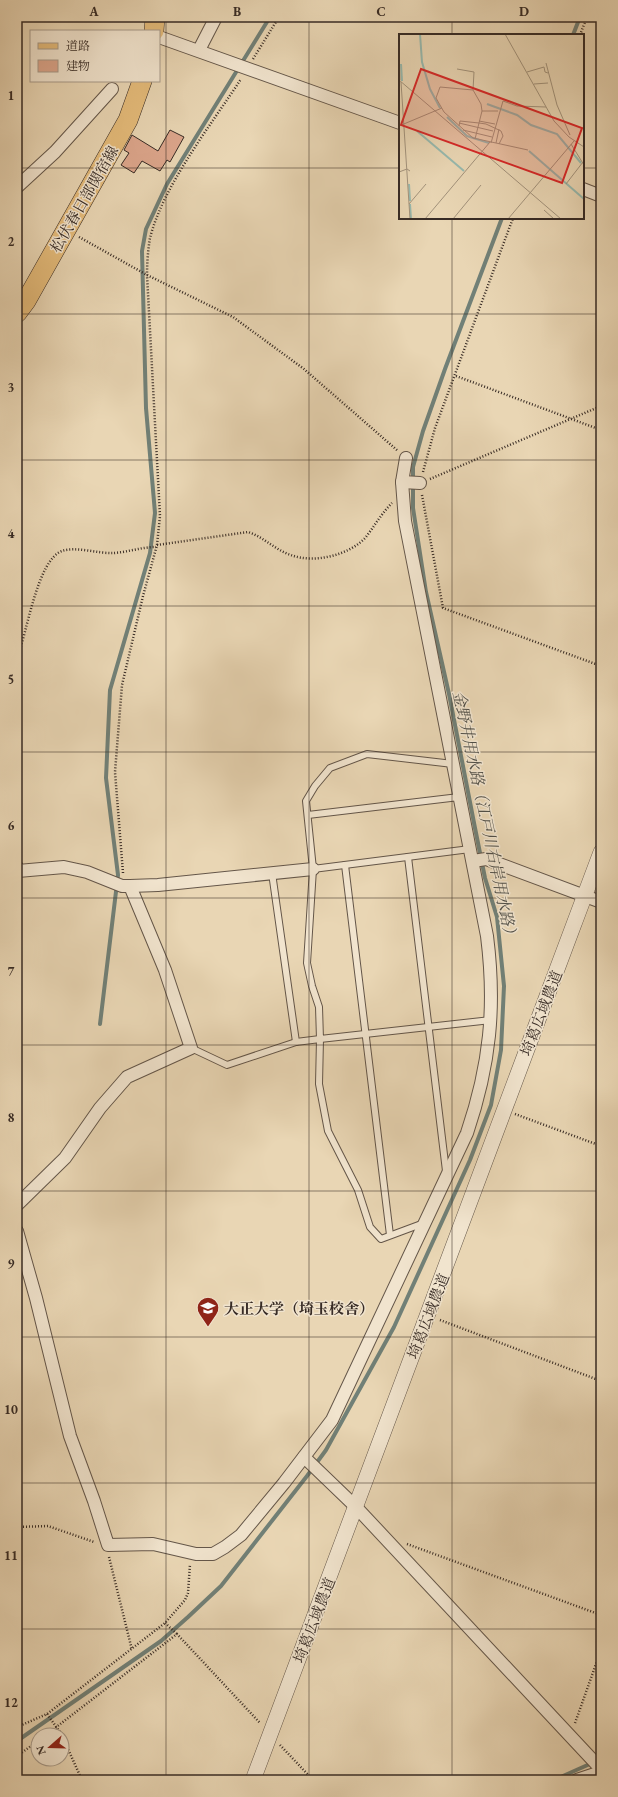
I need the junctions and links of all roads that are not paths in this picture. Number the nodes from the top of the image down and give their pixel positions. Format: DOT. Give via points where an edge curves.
graph roads {
  1 [pos="155,17"];
  2 [pos="216,17"];
  3 [pos="154,30"];
  4 [pos="160,36"];
  5 [pos="199,50"];
  6 [pos="142,82"];
  7 [pos="112,89"];
  8 [pos="399,123"];
  9 [pos="17,187"];
  10 [pos="584,189"];
  11 [pos="601,196"];
  12 [pos="17,313"];
  13 [pos="406,458"];
  14 [pos="402,482"];
  15 [pos="420,483"];
  16 [pos="453,764"];
  17 [pos="459,797"];
  18 [pos="308,815"];
  19 [pos="470,849"];
  20 [pos="601,852"];
  21 [pos="408,857"];
  22 [pos="472,861"];
  23 [pos="345,865"];
  24 [pos="17,867"];
  25 [pos="313,869"];
  26 [pos="272,873"];
  27 [pos="121,885"];
  28 [pos="584,896"];
  29 [pos="601,902"];
  30 [pos="491,1020"];
  31 [pos="428,1026"];
  32 [pos="365,1034"];
  33 [pos="320,1039"];
  34 [pos="296,1042"];
  35 [pos="190,1048"];
  36 [pos="447,1177"];
  37 [pos="17,1205"];
  38 [pos="426,1222"];
  39 [pos="17,1231"];
  40 [pos="390,1235"];
  41 [pos="304,1457"];
  42 [pos="356,1506"];
  43 [pos="601,1769"];
  44 [pos="601,1772"];
  45 [pos="253,1780"];
  46 [pos="577,1780"];
  1 -- 3 [label="main road"];
  2 -- 5 [label="street"];
  4 -- 5 [label="street"];
  5 -- 8 [label="street"];
  6 -- 12 [label="main road, 松伏春日部関宿線" via="128,120"];
  7 -- 9 [label="street" via="55,152"];
  10 -- 11 [label="street"];
  13 -- 14 [label="street"];
  14 -- 15 [label="street"];
  14 -- 16 [label="street" via="405,521"];
  16 -- 17 [label="street"];
  16 -- 18 [label="lane" via="367,754 330,768 306,801"];
  17 -- 18 [label="lane"];
  17 -- 19 [label="street"];
  18 -- 25 [label="lane"];
  19 -- 21 [label="lane"];
  19 -- 22 [label="street"];
  20 -- 28 [label="street, 埼葛広域農道"];
  21 -- 23 [label="lane"];
  21 -- 31 [label="lane"];
  22 -- 28 [label="street" via="486,859"];
  22 -- 30 [label="street" via="487,936 491,973"];
  23 -- 25 [label="lane"];
  23 -- 32 [label="lane"];
  24 -- 27 [label="street" via="18,871 64,867 88,872"];
  25 -- 26 [label="street"];
  25 -- 33 [label="lane" via="307,963 319,1007"];
  26 -- 27 [label="street"];
  26 -- 34 [label="lane"];
  27 -- 35 [label="street" via="165,970"];
  28 -- 29 [label="street"];
  28 -- 42 [label="street, 埼葛広域農道"];
  30 -- 31 [label="lane"];
  30 -- 36 [label="street" via="478,1098"];
  31 -- 32 [label="lane"];
  31 -- 36 [label="lane"];
  32 -- 33 [label="lane"];
  32 -- 40 [label="lane"];
  33 -- 34 [label="lane"];
  33 -- 40 [label="lane" via="319,1084 328,1131 358,1190 370,1227 381,1239"];
  34 -- 35 [label="lane" via="227,1065"];
  35 -- 37 [label="street" via="127,1076 100,1108 65,1158"];
  36 -- 38 [label="street"];
  38 -- 40 [label="lane"];
  38 -- 41 [label="street" via="332,1420"];
  39 -- 41 [label="street" via="70,1436 108,1545 153,1544 191,1553 213,1554 241,1535"];
  41 -- 42 [label="street"];
  42 -- 43 [label="street"];
  42 -- 45 [label="street, 埼葛広域農道"];
  44 -- 46 [label="street"];
}
